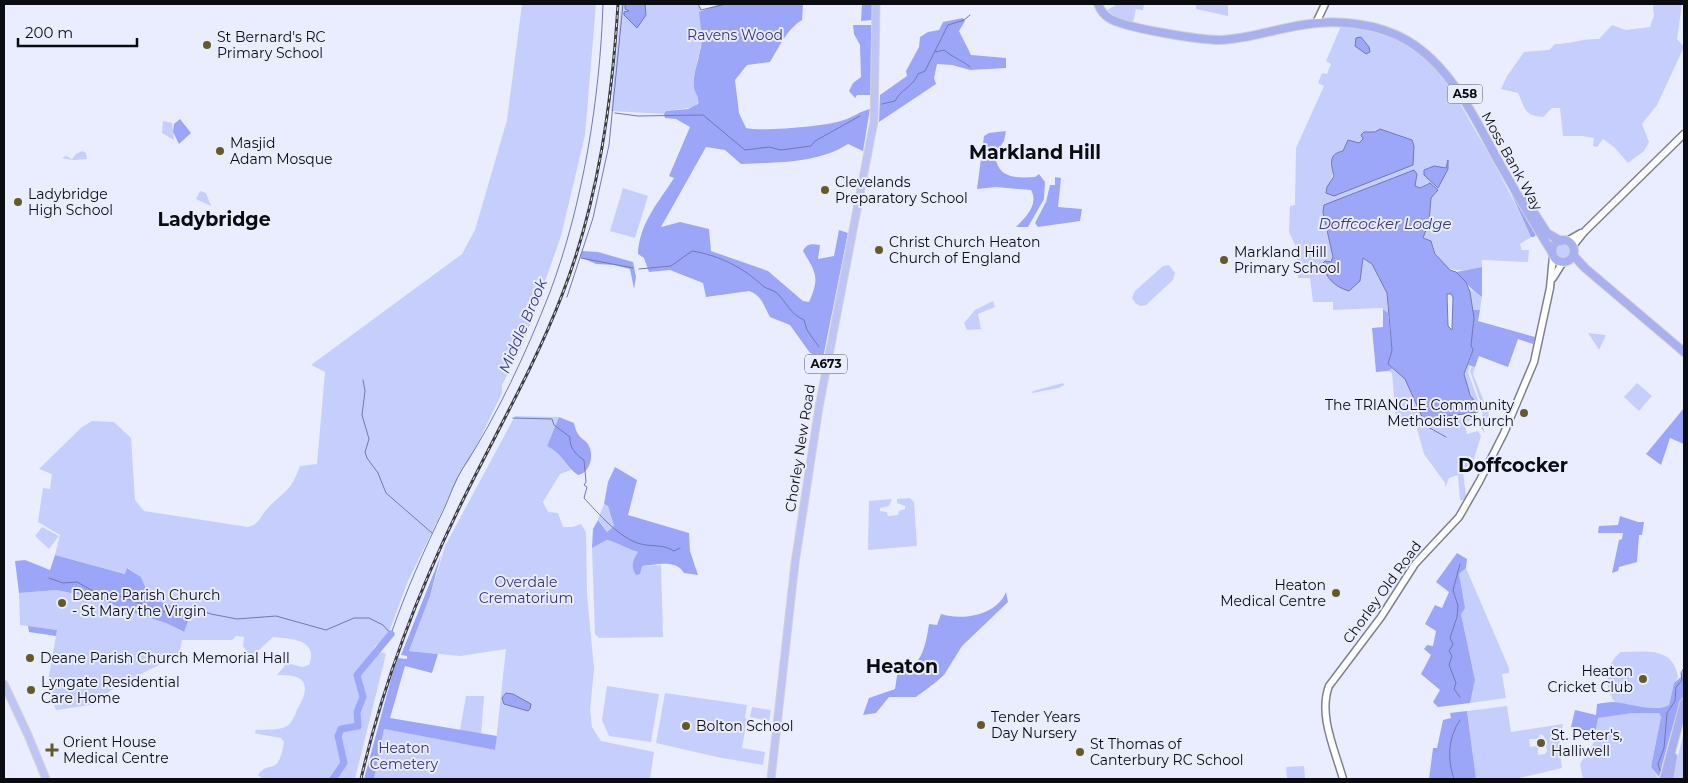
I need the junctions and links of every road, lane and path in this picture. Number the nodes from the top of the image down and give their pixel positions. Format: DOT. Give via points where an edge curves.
graph roads {
  1 [pos="876,4"];
  2 [pos="1098,4"];
  3 [pos="1325,4"];
  4 [pos="1316,23"];
  5 [pos="1684,134"];
  6 [pos="1568,246"];
  7 [pos="1552,254"];
  8 [pos="1564,262"];
  9 [pos="1585,268"];
  10 [pos="1550,288"];
  11 [pos="1684,352"];
  12 [pos="4,684"];
  13 [pos="1684,703"];
  14 [pos="1684,719"];
  15 [pos="46,779"];
  16 [pos="771,779"];
  17 [pos="1342,779"];
  18 [pos="1664,779"];
  19 [pos="1669,779"];
  1 -- 16 [label="main road, Chorley New Road / A673" via="874,121 817,416 795,563"];
  2 -- 4 [label="highway, A58" via="1105,15 1118,23 1220,40"];
  3 -- 4 [label="main road"];
  4 -- 6 [label="highway, Moss Bank Way / A58" via="1353,19 1385,25 1411,37 1434,54 1466,97 1546,233"];
  4 -- 7 [label="highway, Moss Bank Way / A58" via="1383,30 1408,42 1432,60 1479,125"];
  5 -- 6 [label="main road, Chorley Old Road"];
  6 -- 7 [label="highway, Chorley Old Road" via="1555,244"];
  6 -- 8 [label="highway, Chorley Old Road"];
  6 -- 9 [label="highway, Moss Bank Way / A58"];
  7 -- 8 [label="highway, A58"];
  7 -- 10 [label="main road, Chorley Old Road"];
  8 -- 9 [label="highway, Moss Bank Way / A58"];
  8 -- 10 [label="main road, Chorley Old Road"];
  9 -- 11 [label="highway, Moss Bank Way / A58"];
  10 -- 17 [label="main road, Chorley Old Road" via="1530,373 1470,500 1459,517 1409,572 1381,617 1329,686 1325,713"];
  12 -- 15 [label="main road"];
  13 -- 18 [label="highway"];
  14 -- 19 [label="highway"];
}
